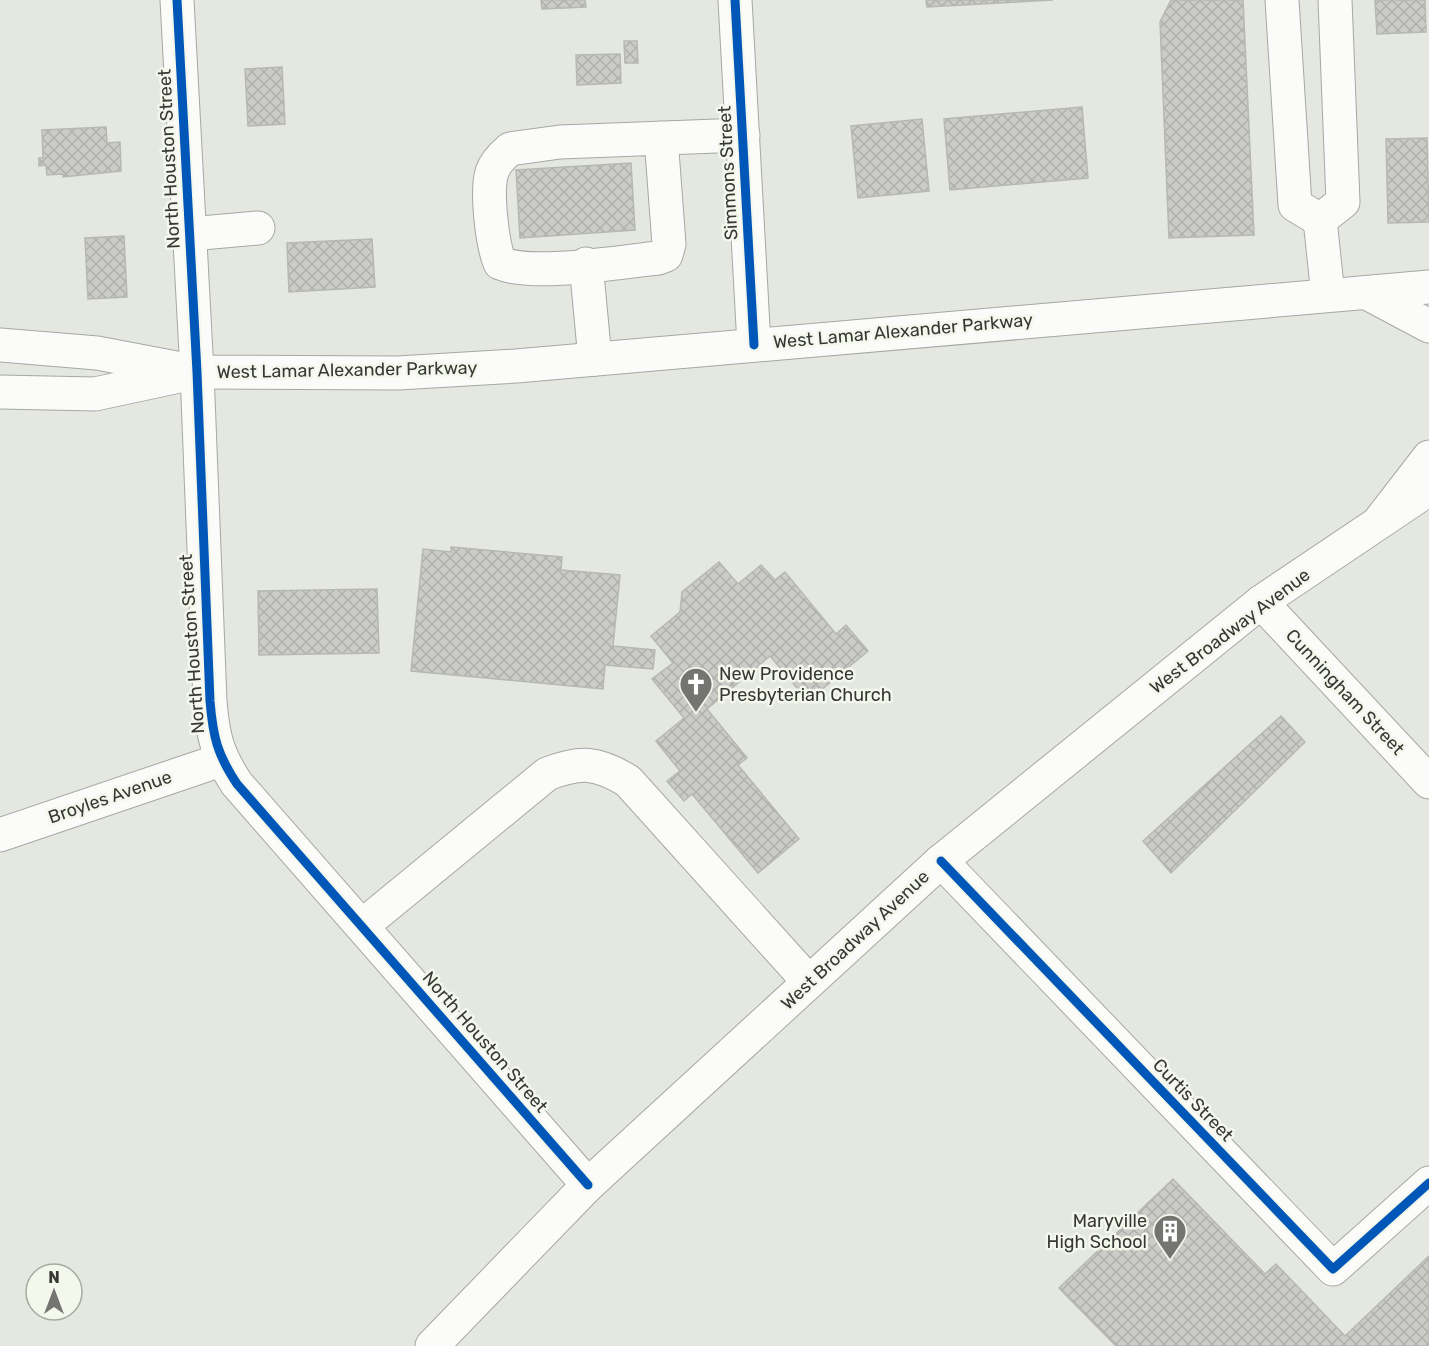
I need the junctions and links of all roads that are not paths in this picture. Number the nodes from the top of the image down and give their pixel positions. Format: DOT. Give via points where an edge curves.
graph roads {
  1 [pos="177,0"];
  2 [pos="735,0"];
  3 [pos="1282,0"];
  4 [pos="1335,0"];
  5 [pos="743,135"];
  6 [pos="661,138"];
  7 [pos="1320,220"];
  8 [pos="258,228"];
  9 [pos="190,234"];
  10 [pos="586,264"];
  11 [pos="1429,287"];
  12 [pos="1365,292"];
  13 [pos="1329,295"];
  14 [pos="1429,326"];
  15 [pos="0,345"];
  16 [pos="754,345"];
  17 [pos="595,359"];
  18 [pos="197,372"];
  19 [pos="0,392"];
  20 [pos="1429,457"];
  21 [pos="1429,489"];
  22 [pos="1378,523"];
  23 [pos="1261,602"];
  24 [pos="221,760"];
  25 [pos="1429,782"];
  26 [pos="0,835"];
  27 [pos="941,861"];
  28 [pos="362,926"];
  29 [pos="809,982"];
  30 [pos="1429,1183"];
  31 [pos="588,1185"];
  32 [pos="432,1346"];
  1 -- 9 [label="main road, North Houston Street"];
  2 -- 5 [label="main road, Simmons Street"];
  3 -- 7 [label="main road" via="1295,205"];
  4 -- 7 [label="main road" via="1343,202"];
  5 -- 6 [label="main road"];
  5 -- 16 [label="main road, Simmons Street"];
  6 -- 10 [label="main road" via="669,244 666,255"];
  6 -- 10 [label="main road" via="535,144 510,149 493,170 494,237 500,263 537,268"];
  7 -- 13 [label="main road"];
  8 -- 9 [label="main road"];
  9 -- 18 [label="main road, North Houston Street"];
  10 -- 17 [label="main road"];
  11 -- 12 [label="main road, West Lamar Alexander Parkway"];
  12 -- 13 [label="main road, West Lamar Alexander Parkway"];
  12 -- 14 [label="main road"];
  13 -- 16 [label="main road, West Lamar Alexander Parkway"];
  15 -- 18 [label="main road, West Lamar Alexander Parkway" via="97,353"];
  16 -- 17 [label="main road, West Lamar Alexander Parkway"];
  17 -- 18 [label="main road, West Lamar Alexander Parkway" via="398,373"];
  18 -- 19 [label="main road, West Lamar Alexander Parkway" via="95,394"];
  18 -- 24 [label="main road, North Houston Street" via="210,701"];
  20 -- 22 [label="main road"];
  21 -- 22 [label="main road, West Broadway Avenue"];
  22 -- 23 [label="main road, West Broadway Avenue"];
  23 -- 25 [label="main road, Cunningham Street"];
  23 -- 27 [label="main road, West Broadway Avenue"];
  24 -- 26 [label="main road, Broyles Avenue"];
  24 -- 28 [label="main road, North Houston Street" via="237,784"];
  27 -- 29 [label="main road, West Broadway Avenue"];
  27 -- 30 [label="main road, Curtis Street" via="1333,1269"];
  28 -- 29 [label="main road" via="548,774 569,766 590,765 608,769 628,781"];
  28 -- 31 [label="main road, North Houston Street"];
  29 -- 31 [label="main road, West Broadway Avenue"];
  31 -- 32 [label="main road, West Broadway Avenue"];
}
